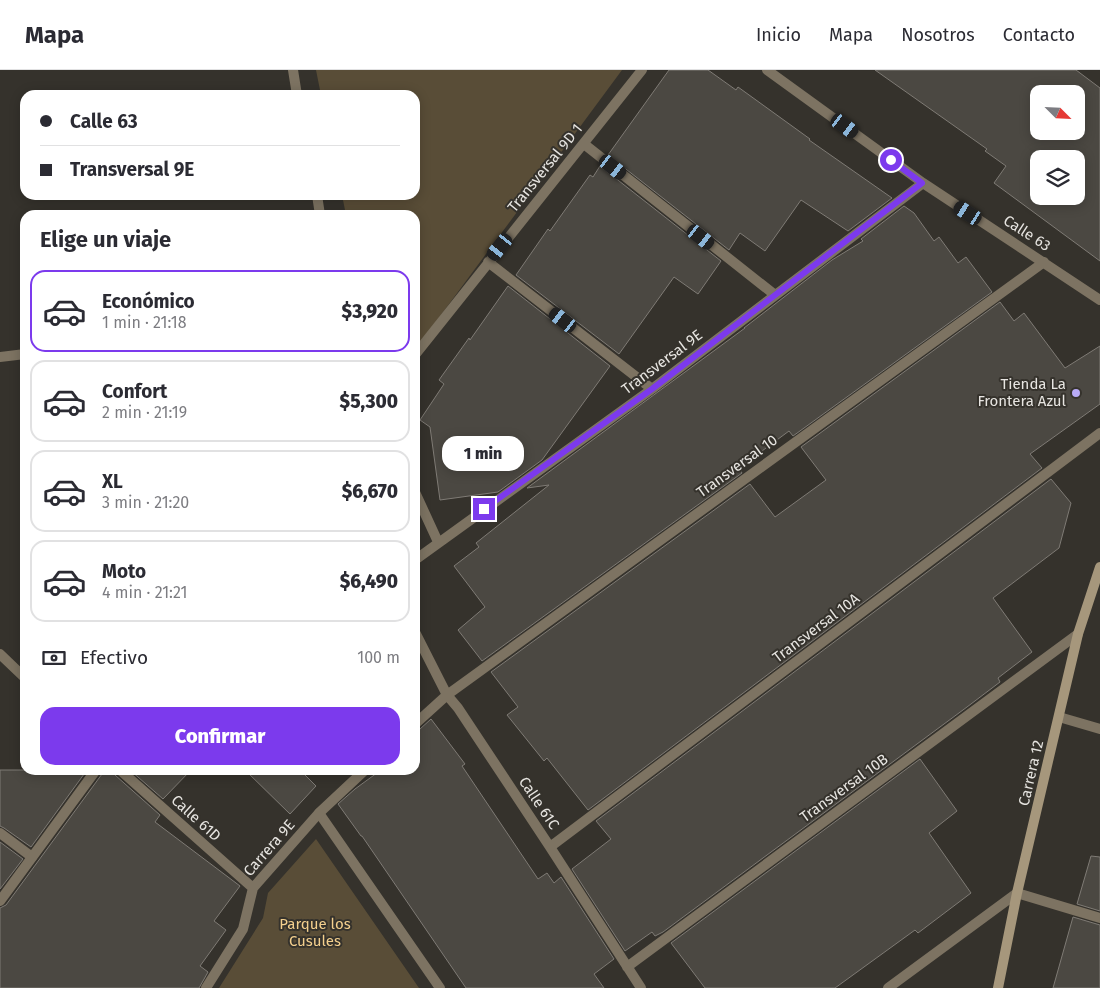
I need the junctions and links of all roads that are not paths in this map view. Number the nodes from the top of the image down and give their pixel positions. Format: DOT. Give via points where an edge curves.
graph roads {
  1 [pos="293,70"];
  2 [pos="642,70"];
  3 [pos="767,70"];
  4 [pos="297,90"];
  5 [pos="584,144"];
  6 [pos="922,183"];
  7 [pos="488,262"];
  8 [pos="1044,262"];
  9 [pos="775,295"];
  10 [pos="1100,300"];
  11 [pos="420,349"];
  12 [pos="20,355"];
  13 [pos="0,357"];
  14 [pos="652,389"];
  15 [pos="1100,432"];
  16 [pos="420,503"];
  17 [pos="438,542"];
  18 [pos="420,556"];
  19 [pos="1100,567"];
  20 [pos="1078,634"];
  21 [pos="420,642"];
  22 [pos="0,654"];
  23 [pos="20,673"];
  24 [pos="447,695"];
  25 [pos="1059,717"];
  26 [pos="420,719"];
  27 [pos="1100,729"];
  28 [pos="92,775"];
  29 [pos="126,775"];
  30 [pos="361,775"];
  31 [pos="319,813"];
  32 [pos="0,833"];
  33 [pos="550,847"];
  34 [pos="32,858"];
  35 [pos="253,888"];
  36 [pos="1018,893"];
  37 [pos="0,901"];
  38 [pos="1100,918"];
  39 [pos="627,967"];
  40 [pos="206,988"];
  41 [pos="440,988"];
  42 [pos="641,988"];
  43 [pos="888,988"];
  44 [pos="998,988"];
  1 -- 4 [label="street"];
  2 -- 5 [label="street, Transversal 9D 1"];
  3 -- 6 [label="street, Calle 63"];
  5 -- 7 [label="street, Transversal 9D 1"];
  5 -- 9 [label="street"];
  6 -- 8 [label="street, Calle 63"];
  6 -- 9 [label="street, Transversal 9E"];
  7 -- 11 [label="street, Transversal 9D 1"];
  7 -- 14 [label="street"];
  8 -- 10 [label="street, Calle 63"];
  8 -- 24 [label="street, Transversal 10"];
  9 -- 14 [label="street, Transversal 9E"];
  12 -- 13 [label="street"];
  14 -- 17 [label="street, Transversal 9E"];
  15 -- 33 [label="street, Transversal 10A"];
  16 -- 17 [label="street"];
  17 -- 18 [label="street, Transversal 9E"];
  19 -- 20 [label="main road, Carrera 12"];
  20 -- 25 [label="main road, Carrera 12"];
  20 -- 39 [label="street, Transversal 10B"];
  21 -- 24 [label="street, Calle 61C"];
  22 -- 23 [label="street"];
  24 -- 26 [label="street"];
  24 -- 33 [label="street, Calle 61C"];
  25 -- 27 [label="street"];
  25 -- 36 [label="main road, Carrera 12"];
  28 -- 34 [label="street"];
  29 -- 35 [label="street, Calle 61D"];
  30 -- 31 [label="street, Carrera 9E"];
  31 -- 35 [label="street, Carrera 9E"];
  31 -- 41 [label="street"];
  32 -- 34 [label="street"];
  33 -- 39 [label="street, Calle 61C"];
  34 -- 37 [label="street"];
  35 -- 40 [label="street, Carrera 9E" via="243,929"];
  36 -- 38 [label="street"];
  36 -- 43 [label="street"];
  36 -- 44 [label="main road, Carrera 12"];
  39 -- 42 [label="street, Calle 61C"];
}
